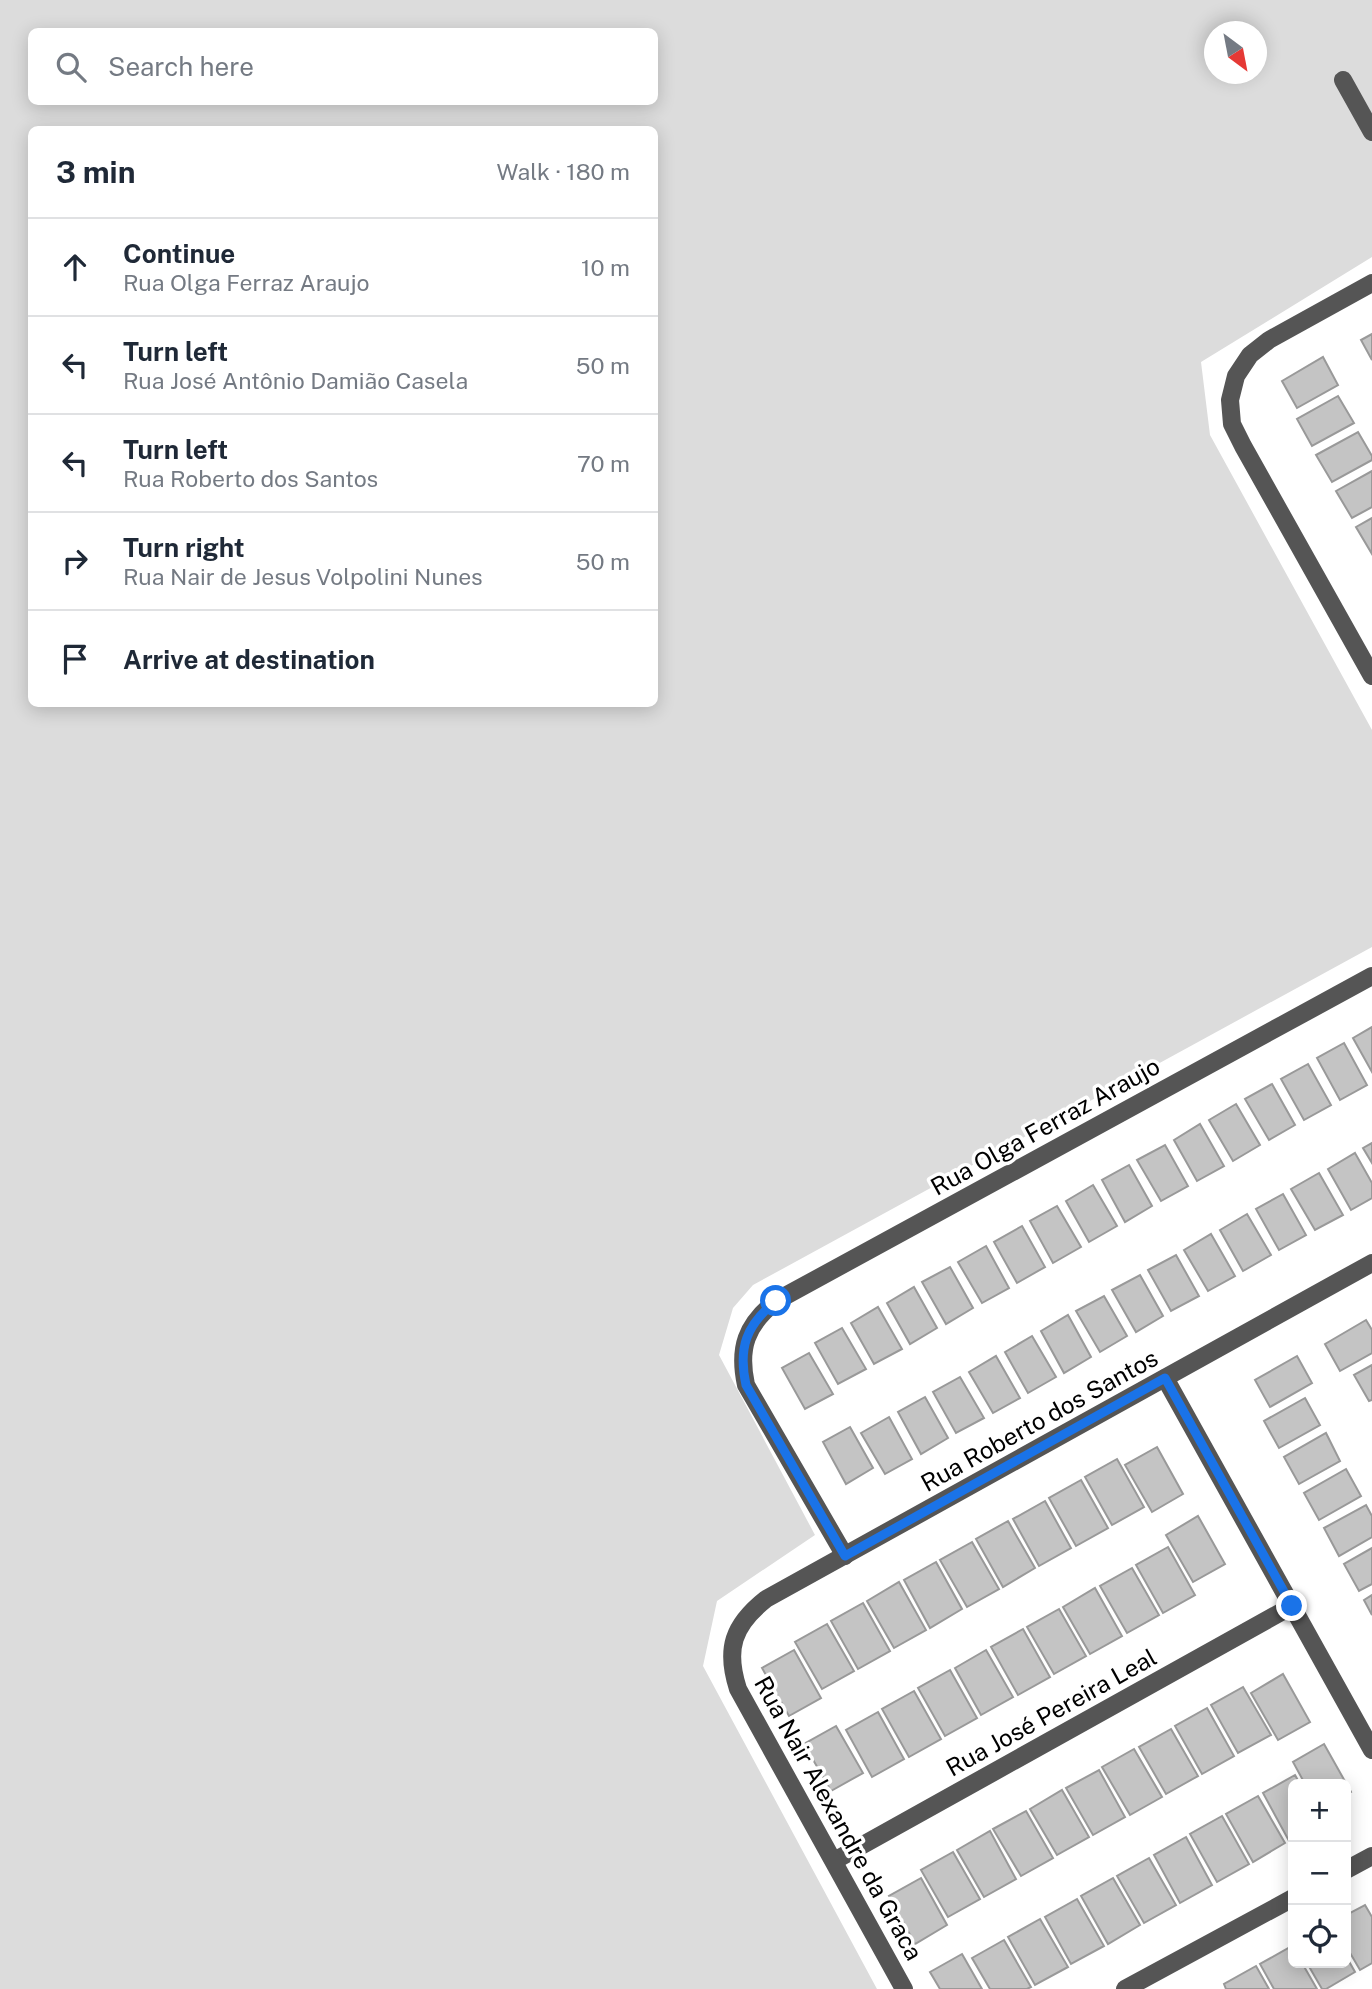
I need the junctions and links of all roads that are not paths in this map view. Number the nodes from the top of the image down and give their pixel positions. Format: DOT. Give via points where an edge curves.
graph roads {
  1 [pos="1343,80"];
  2 [pos="1372,132"];
  3 [pos="1372,283"];
  4 [pos="1372,676"];
  5 [pos="1372,976"];
  6 [pos="1372,1263"];
  7 [pos="1165,1378"];
  8 [pos="845,1556"];
  9 [pos="1292,1606"];
  10 [pos="738,1629"];
  11 [pos="1372,1750"];
  12 [pos="1372,1856"];
  13 [pos="834,1861"];
  14 [pos="1351,1867"];
  15 [pos="1288,1901"];
  16 [pos="904,1989"];
  17 [pos="1125,1989"];
  1 -- 2 [label="street"];
  3 -- 4 [label="street" via="1250,355 1236,376 1230,400 1232,424 1243,446"];
  5 -- 8 [label="street, Rua Olga Ferraz Araujo" via="761,1313 743,1347 746,1385"];
  6 -- 7 [label="street, Rua Roberto dos Santos"];
  7 -- 8 [label="street, Rua Roberto dos Santos"];
  7 -- 9 [label="street"];
  8 -- 10 [label="street, Rua Roberto dos Santos" via="766,1599"];
  9 -- 11 [label="street"];
  9 -- 13 [label="street, Rua José Pereira Leal"];
  10 -- 13 [label="street, Rua Nair Alexandre da Graca" via="732,1649 738,1689"];
  12 -- 14 [label="street"];
  13 -- 16 [label="street, Rua Nair Alexandre da Graca"];
  15 -- 17 [label="street"];
}
